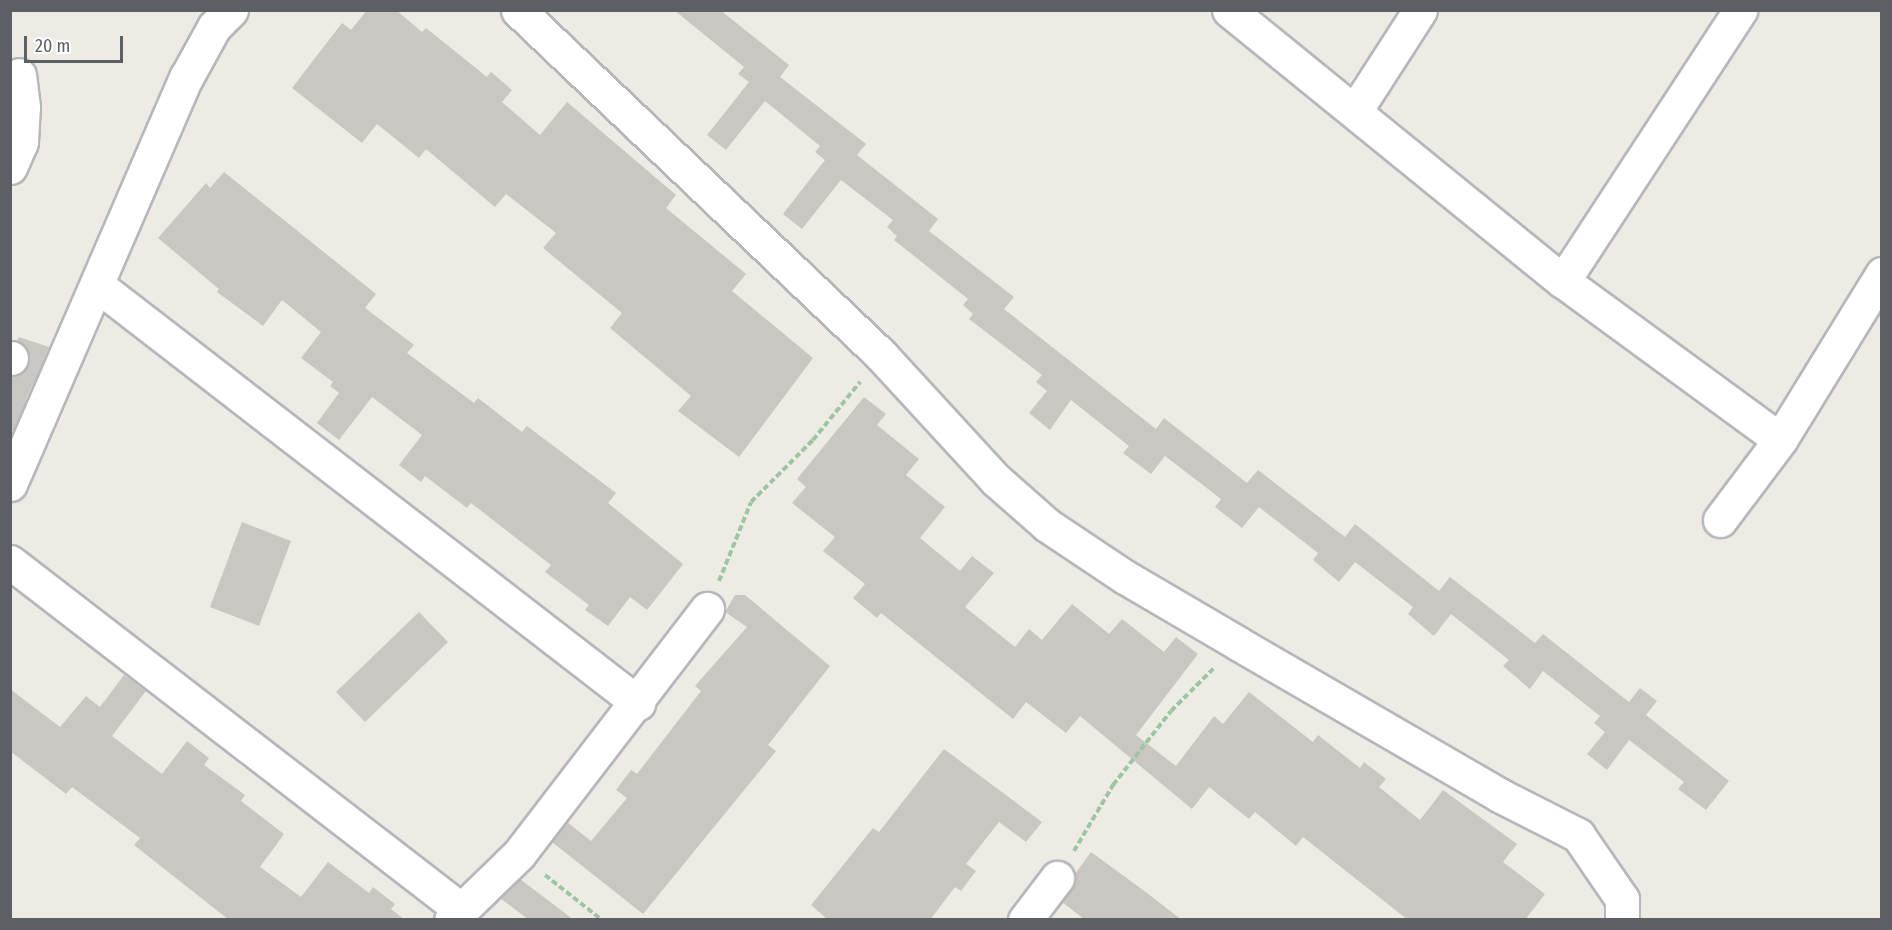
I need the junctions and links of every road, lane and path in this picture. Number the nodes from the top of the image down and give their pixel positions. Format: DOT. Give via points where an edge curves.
graph roads {
  1 [pos="231,10"];
  2 [pos="518,10"];
  3 [pos="1229,10"];
  4 [pos="1420,10"];
  5 [pos="1740,10"];
  6 [pos="19,75"];
  7 [pos="1355,111"];
  8 [pos="10,167"];
  9 [pos="1881,273"];
  10 [pos="1563,281"];
  11 [pos="98,285"];
  12 [pos="881,355"];
  13 [pos="1780,441"];
  14 [pos="10,484"];
  15 [pos="1720,520"];
  16 [pos="10,562"];
  17 [pos="707,609"];
  18 [pos="1239,644"];
  19 [pos="638,703"];
  20 [pos="519,854"];
  21 [pos="1057,878"];
  22 [pos="1622,909"];
  23 [pos="455,914"];
  24 [pos="602,920"];
  25 [pos="1025,920"];
  1 -- 11 [label="street" via="214,27 186,78"];
  2 -- 12 [label="street"];
  3 -- 7 [label="street"];
  4 -- 7 [label="street"];
  5 -- 10 [label="street"];
  6 -- 8 [label="street" via="23,107 21,142"];
  7 -- 10 [label="street"];
  9 -- 13 [label="street"];
  10 -- 13 [label="street"];
  11 -- 14 [label="street" via="52,373"];
  11 -- 19 [label="street"];
  12 -- 17 [label="path" via="813,440 751,502"];
  12 -- 18 [label="street" via="996,480 1047,525 1125,577"];
  13 -- 15 [label="street"];
  16 -- 23 [label="street"];
  17 -- 19 [label="street"];
  18 -- 21 [label="path" via="1170,711 1113,785"];
  18 -- 22 [label="street" via="1499,795 1578,835"];
  19 -- 20 [label="street"];
  20 -- 23 [label="street"];
  20 -- 24 [label="path"];
  21 -- 25 [label="street"];
}
